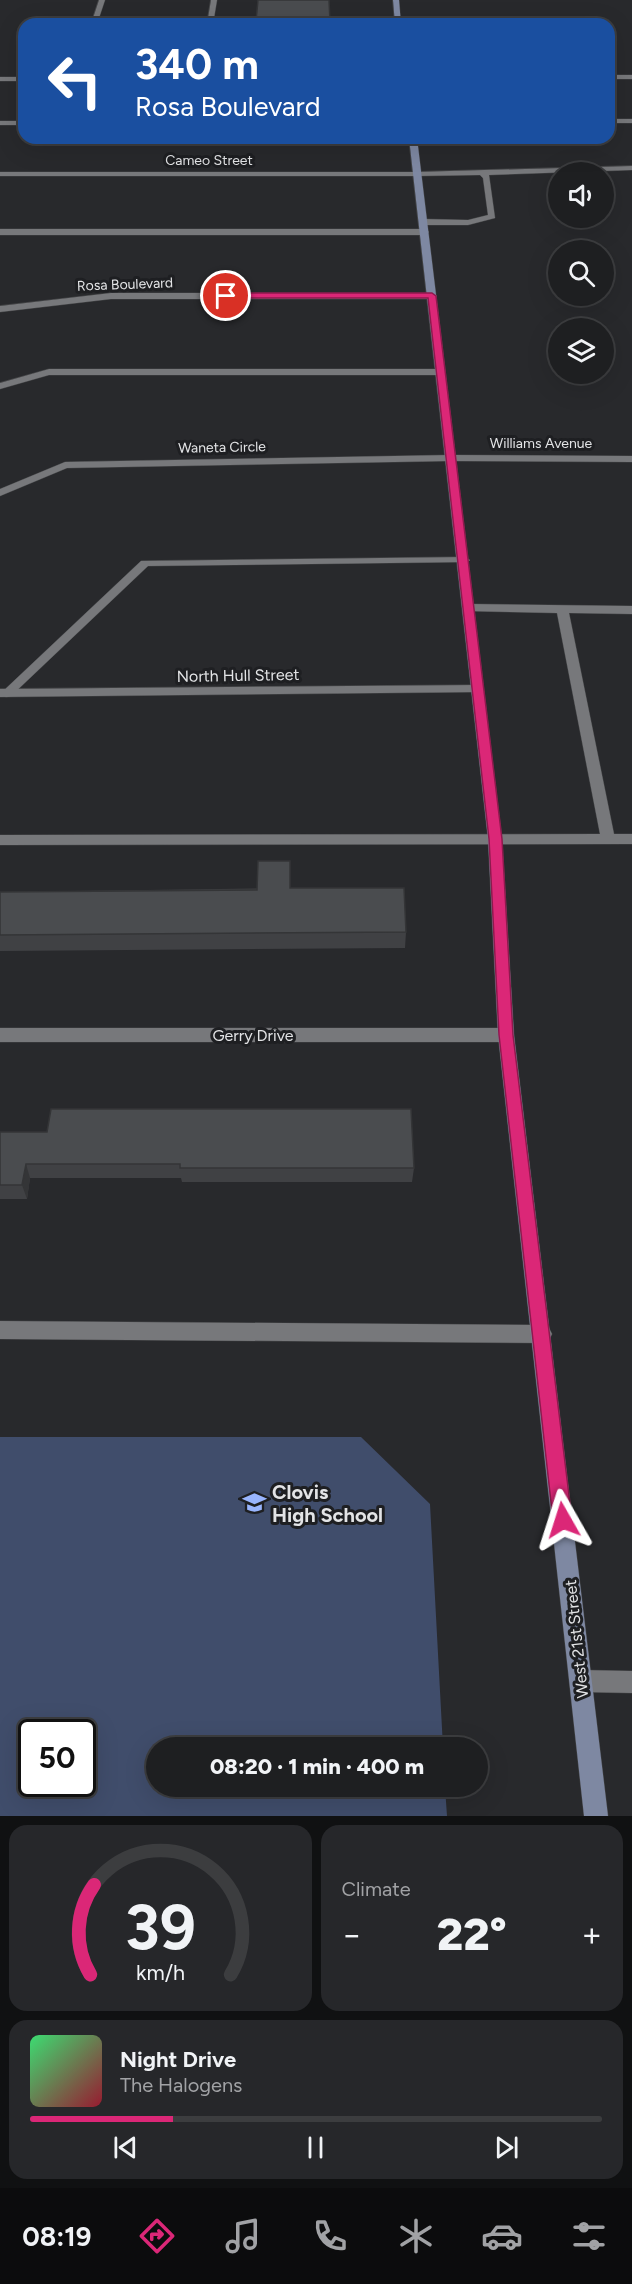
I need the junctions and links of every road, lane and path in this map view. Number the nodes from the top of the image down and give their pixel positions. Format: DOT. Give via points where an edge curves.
graph roads {
  1 [pos="102,0"];
  2 [pos="214,0"];
  3 [pos="396,0"];
  4 [pos="96,18"];
  5 [pos="211,18"];
  6 [pos="398,18"];
  7 [pos="615,77"];
  8 [pos="632,77"];
  9 [pos="0,79"];
  10 [pos="18,79"];
  11 [pos="615,121"];
  12 [pos="632,121"];
  13 [pos="0,123"];
  14 [pos="18,123"];
  15 [pos="414,144"];
  16 [pos="632,168"];
  17 [pos="477,172"];
  18 [pos="0,174"];
  19 [pos="418,174"];
  20 [pos="424,227"];
  21 [pos="0,232"];
  22 [pos="432,296"];
  23 [pos="0,309"];
  24 [pos="439,372"];
  25 [pos="0,386"];
  26 [pos="450,458"];
  27 [pos="632,459"];
  28 [pos="0,493"];
  29 [pos="464,560"];
  30 [pos="470,608"];
  31 [pos="562,609"];
  32 [pos="632,610"];
  33 [pos="477,688"];
  34 [pos="3,693"];
  35 [pos="632,838"];
  36 [pos="495,839"];
  37 [pos="608,839"];
  38 [pos="0,840"];
  39 [pos="0,1035"];
  40 [pos="506,1035"];
  41 [pos="0,1330"];
  42 [pos="542,1334"];
  43 [pos="581,1682"];
  44 [pos="632,1682"];
  45 [pos="596,1816"];
  1 -- 4 [label="street"];
  2 -- 5 [label="street"];
  3 -- 6 [label="main road"];
  7 -- 8 [label="street"];
  9 -- 10 [label="street"];
  11 -- 12 [label="street"];
  13 -- 14 [label="street"];
  15 -- 19 [label="main road, West 21st Street"];
  16 -- 17 [label="street, Cameo Street"];
  17 -- 19 [label="street, Cameo Street"];
  17 -- 20 [label="street" via="487,177 492,216"];
  18 -- 19 [label="street, Cameo Street"];
  19 -- 20 [label="main road, West 21st Street"];
  20 -- 21 [label="street"];
  20 -- 22 [label="main road, West 21st Street"];
  22 -- 23 [label="street, Rosa Boulevard" via="111,296"];
  22 -- 24 [label="main road, West 21st Street"];
  24 -- 25 [label="street" via="49,372"];
  24 -- 26 [label="main road, West 21st Street"];
  26 -- 27 [label="street, Williams Avenue"];
  26 -- 28 [label="street, Waneta Circle" via="65,465"];
  26 -- 29 [label="main road, West 21st Street"];
  29 -- 30 [label="main road, West 21st Street"];
  29 -- 34 [label="street" via="145,563"];
  30 -- 31 [label="street"];
  30 -- 33 [label="main road, West 21st Street"];
  31 -- 32 [label="street"];
  31 -- 37 [label="street"];
  33 -- 34 [label="street, North Hull Street"];
  33 -- 36 [label="main road, West 21st Street"];
  35 -- 37 [label="street"];
  36 -- 37 [label="street"];
  36 -- 38 [label="street"];
  36 -- 40 [label="main road, West 21st Street"];
  39 -- 40 [label="street, Gerry Drive"];
  40 -- 42 [label="main road, West 21st Street"];
  41 -- 42 [label="street"];
  42 -- 43 [label="main road, West 21st Street"];
  43 -- 44 [label="street"];
  43 -- 45 [label="main road, West 21st Street"];
}
